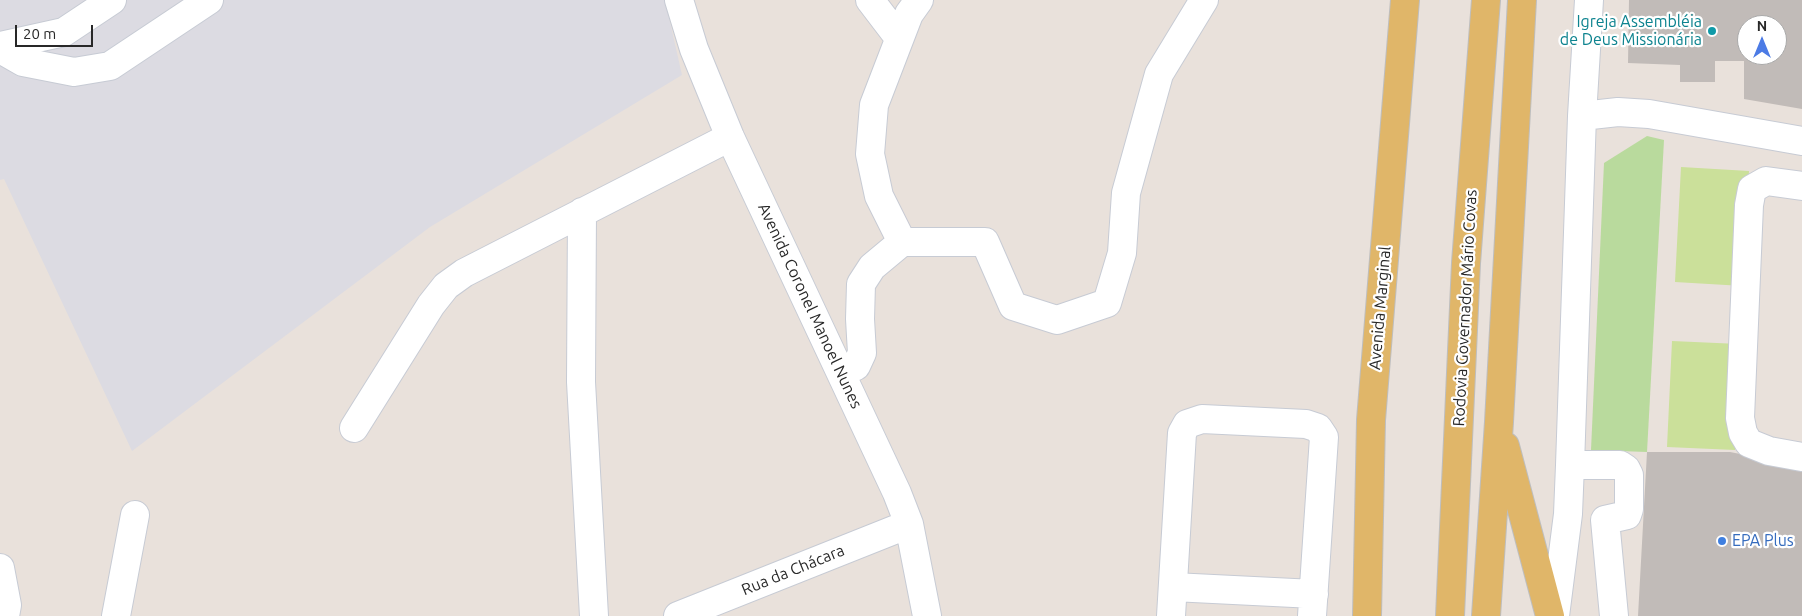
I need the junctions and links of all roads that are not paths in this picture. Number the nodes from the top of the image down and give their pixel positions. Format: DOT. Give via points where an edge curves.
graph roads {
  1 [pos="112,0"];
  2 [pos="209,0"];
  3 [pos="679,0"];
  4 [pos="870,0"];
  5 [pos="919,0"];
  6 [pos="1204,0"];
  7 [pos="1405,0"];
  8 [pos="1486,0"];
  9 [pos="1522,0"];
  10 [pos="1590,0"];
  11 [pos="899,38"];
  12 [pos="0,48"];
  13 [pos="1582,116"];
  14 [pos="730,137"];
  15 [pos="1802,141"];
  16 [pos="1802,186"];
  17 [pos="582,212"];
  18 [pos="902,242"];
  19 [pos="841,373"];
  20 [pos="1499,422"];
  21 [pos="354,428"];
  22 [pos="1802,457"];
  23 [pos="1570,465"];
  24 [pos="1568,514"];
  25 [pos="135,515"];
  26 [pos="1605,520"];
  27 [pos="909,524"];
  28 [pos="0,568"];
  29 [pos="1173,587"];
  30 [pos="1313,605"];
  31 [pos="5,616"];
  32 [pos="116,616"];
  33 [pos="594,616"];
  34 [pos="678,616"];
  35 [pos="927,616"];
  36 [pos="1172,616"];
  37 [pos="1367,616"];
  38 [pos="1450,616"];
  39 [pos="1486,616"];
  40 [pos="1550,616"];
  41 [pos="1555,616"];
  42 [pos="1614,616"];
  1 -- 12 [label="street" via="64,32"];
  2 -- 12 [label="street" via="110,66 74,72 23,62"];
  3 -- 14 [label="street, Avenida Coronel Manoel Nunes" via="694,49"];
  4 -- 11 [label="street"];
  5 -- 11 [label="street"];
  6 -- 18 [label="street" via="1159,74 1126,193 1122,253 1106,303 1057,320 1013,306 985,242"];
  7 -- 37 [label="main road, Avenida Marginal" via="1371,420"];
  8 -- 38 [label="main road, Rodovia Governador Mário Covas" via="1466,264"];
  9 -- 20 [label="main road"];
  10 -- 13 [label="street"];
  11 -- 18 [label="street" via="874,105 870,154 879,196"];
  13 -- 15 [label="street" via="1618,112 1649,114"];
  13 -- 23 [label="street"];
  14 -- 17 [label="street"];
  14 -- 19 [label="street, Avenida Coronel Manoel Nunes"];
  16 -- 22 [label="street" via="1766,181 1752,189 1740,418 1743,434 1749,443 1769,451"];
  17 -- 21 [label="street" via="464,273 446,286"];
  17 -- 33 [label="street" via="581,382"];
  18 -- 19 [label="street" via="872,267 861,284 862,353 856,366"];
  19 -- 27 [label="street, Avenida Coronel Manoel Nunes"];
  20 -- 39 [label="main road"];
  20 -- 40 [label="main road"];
  23 -- 24 [label="street"];
  23 -- 26 [label="street" via="1620,465 1626,469 1627,515"];
  24 -- 26 [label="street" via="1581,519"];
  24 -- 41 [label="street"];
  25 -- 32 [label="street"];
  26 -- 42 [label="street"];
  27 -- 34 [label="street, Rua da Chácara"];
  27 -- 35 [label="street, Avenida Coronel Manoel Nunes"];
  28 -- 31 [label="street"];
  29 -- 30 [label="street"];
  29 -- 30 [label="street" via="1182,433 1187,424 1202,419 1306,424 1318,428 1324,437"];
  29 -- 36 [label="street"];
}
